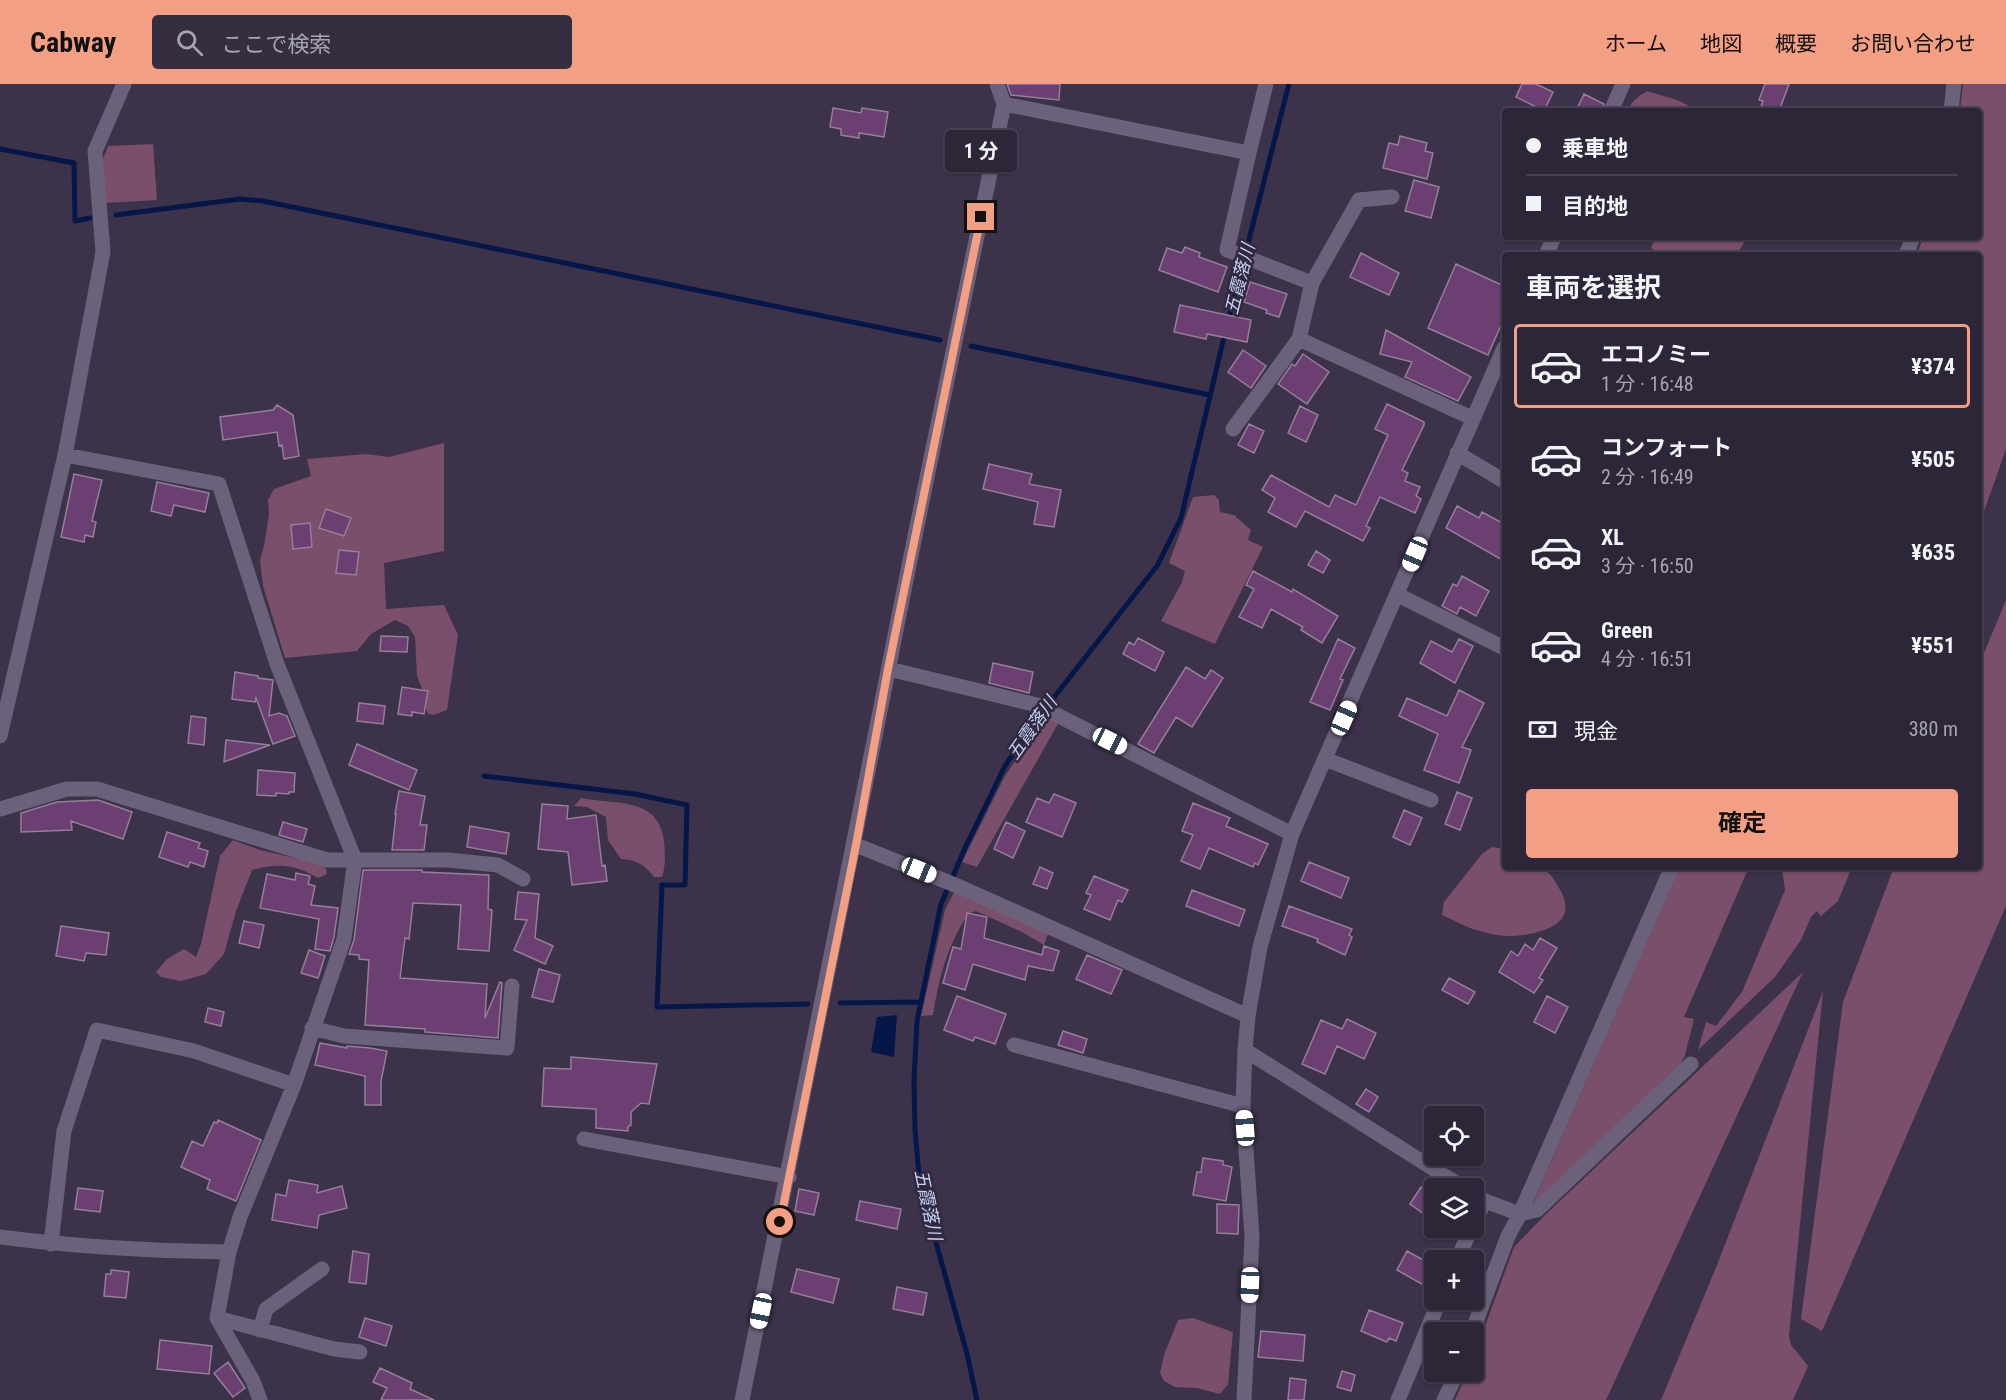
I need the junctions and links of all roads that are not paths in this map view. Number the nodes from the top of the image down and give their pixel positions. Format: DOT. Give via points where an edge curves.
graph roads {
  1 [pos="124,84"];
  2 [pos="997,84"];
  3 [pos="1266,84"];
  4 [pos="1623,84"];
  5 [pos="1954,84"];
  6 [pos="1004,104"];
  7 [pos="1612,108"];
  8 [pos="1951,108"];
  9 [pos="1250,153"];
  10 [pos="1392,197"];
  11 [pos="1312,284"];
  12 [pos="1299,339"];
  13 [pos="1502,352"];
  14 [pos="1472,418"];
  15 [pos="1233,429"];
  16 [pos="1457,453"];
  17 [pos="65,455"];
  18 [pos="1502,480"];
  19 [pos="1398,595"];
  20 [pos="1502,647"];
  21 [pos="888,669"];
  22 [pos="0,736"];
  23 [pos="1325,759"];
  24 [pos="1431,800"];
  25 [pos="0,808"];
  26 [pos="1292,834"];
  27 [pos="856,845"];
  28 [pos="355,860"];
  29 [pos="1671,870"];
  30 [pos="523,879"];
  31 [pos="512,986"];
  32 [pos="1248,1016"];
  33 [pos="312,1028"];
  34 [pos="1014,1045"];
  35 [pos="1245,1050"];
  36 [pos="1691,1064"];
  37 [pos="294,1085"];
  38 [pos="1244,1106"];
  39 [pos="584,1139"];
  40 [pos="789,1177"];
  41 [pos="1448,1178"];
  42 [pos="1484,1200"];
  43 [pos="1520,1214"];
  44 [pos="0,1237"];
  45 [pos="51,1244"];
  46 [pos="229,1252"];
  47 [pos="322,1269"];
  48 [pos="1435,1310"];
  49 [pos="217,1318"];
  50 [pos="1476,1322"];
  51 [pos="260,1330"];
  52 [pos="360,1352"];
  53 [pos="1453,1382"];
  54 [pos="260,1400"];
  55 [pos="742,1400"];
  56 [pos="1245,1400"];
  57 [pos="1398,1400"];
  58 [pos="1444,1400"];
  1 -- 17 [label="street" via="95,151 103,252"];
  2 -- 6 [label="street"];
  3 -- 9 [label="street"];
  4 -- 7 [label="street"];
  5 -- 8 [label="street"];
  6 -- 9 [label="street"];
  6 -- 21 [label="street"];
  9 -- 11 [label="street" via="1227,250"];
  10 -- 11 [label="street" via="1359,200"];
  11 -- 12 [label="street"];
  12 -- 14 [label="street"];
  12 -- 15 [label="street"];
  13 -- 14 [label="street"];
  14 -- 16 [label="street"];
  16 -- 18 [label="street"];
  16 -- 19 [label="street"];
  17 -- 22 [label="street"];
  17 -- 28 [label="street" via="219,484 277,664"];
  19 -- 20 [label="street"];
  19 -- 23 [label="street"];
  21 -- 26 [label="street" via="1043,708"];
  21 -- 27 [label="street"];
  23 -- 24 [label="street"];
  23 -- 26 [label="street"];
  25 -- 28 [label="street" via="67,789 98,789 327,860"];
  26 -- 32 [label="street" via="1260,947"];
  27 -- 32 [label="street" via="960,887"];
  27 -- 40 [label="street"];
  28 -- 30 [label="street" via="448,860 498,865"];
  28 -- 33 [label="street" via="344,939"];
  29 -- 43 [label="street"];
  31 -- 33 [label="street" via="507,1048 344,1036"];
  32 -- 35 [label="street"];
  33 -- 37 [label="street"];
  34 -- 38 [label="street"];
  35 -- 38 [label="street"];
  35 -- 41 [label="street"];
  36 -- 43 [label="street" via="1537,1210"];
  37 -- 45 [label="street" via="194,1051 98,1030 64,1131"];
  37 -- 46 [label="street"];
  38 -- 56 [label="street" via="1252,1237"];
  39 -- 40 [label="street"];
  40 -- 55 [label="street"];
  42 -- 43 [label="street"];
  43 -- 50 [label="street"];
  44 -- 45 [label="street"];
  45 -- 46 [label="street"];
  46 -- 49 [label="street"];
  47 -- 51 [label="street" via="266,1309"];
  48 -- 57 [label="street"];
  49 -- 51 [label="street"];
  49 -- 54 [label="street" via="253,1380"];
  51 -- 52 [label="street"];
  53 -- 58 [label="street"];
}
